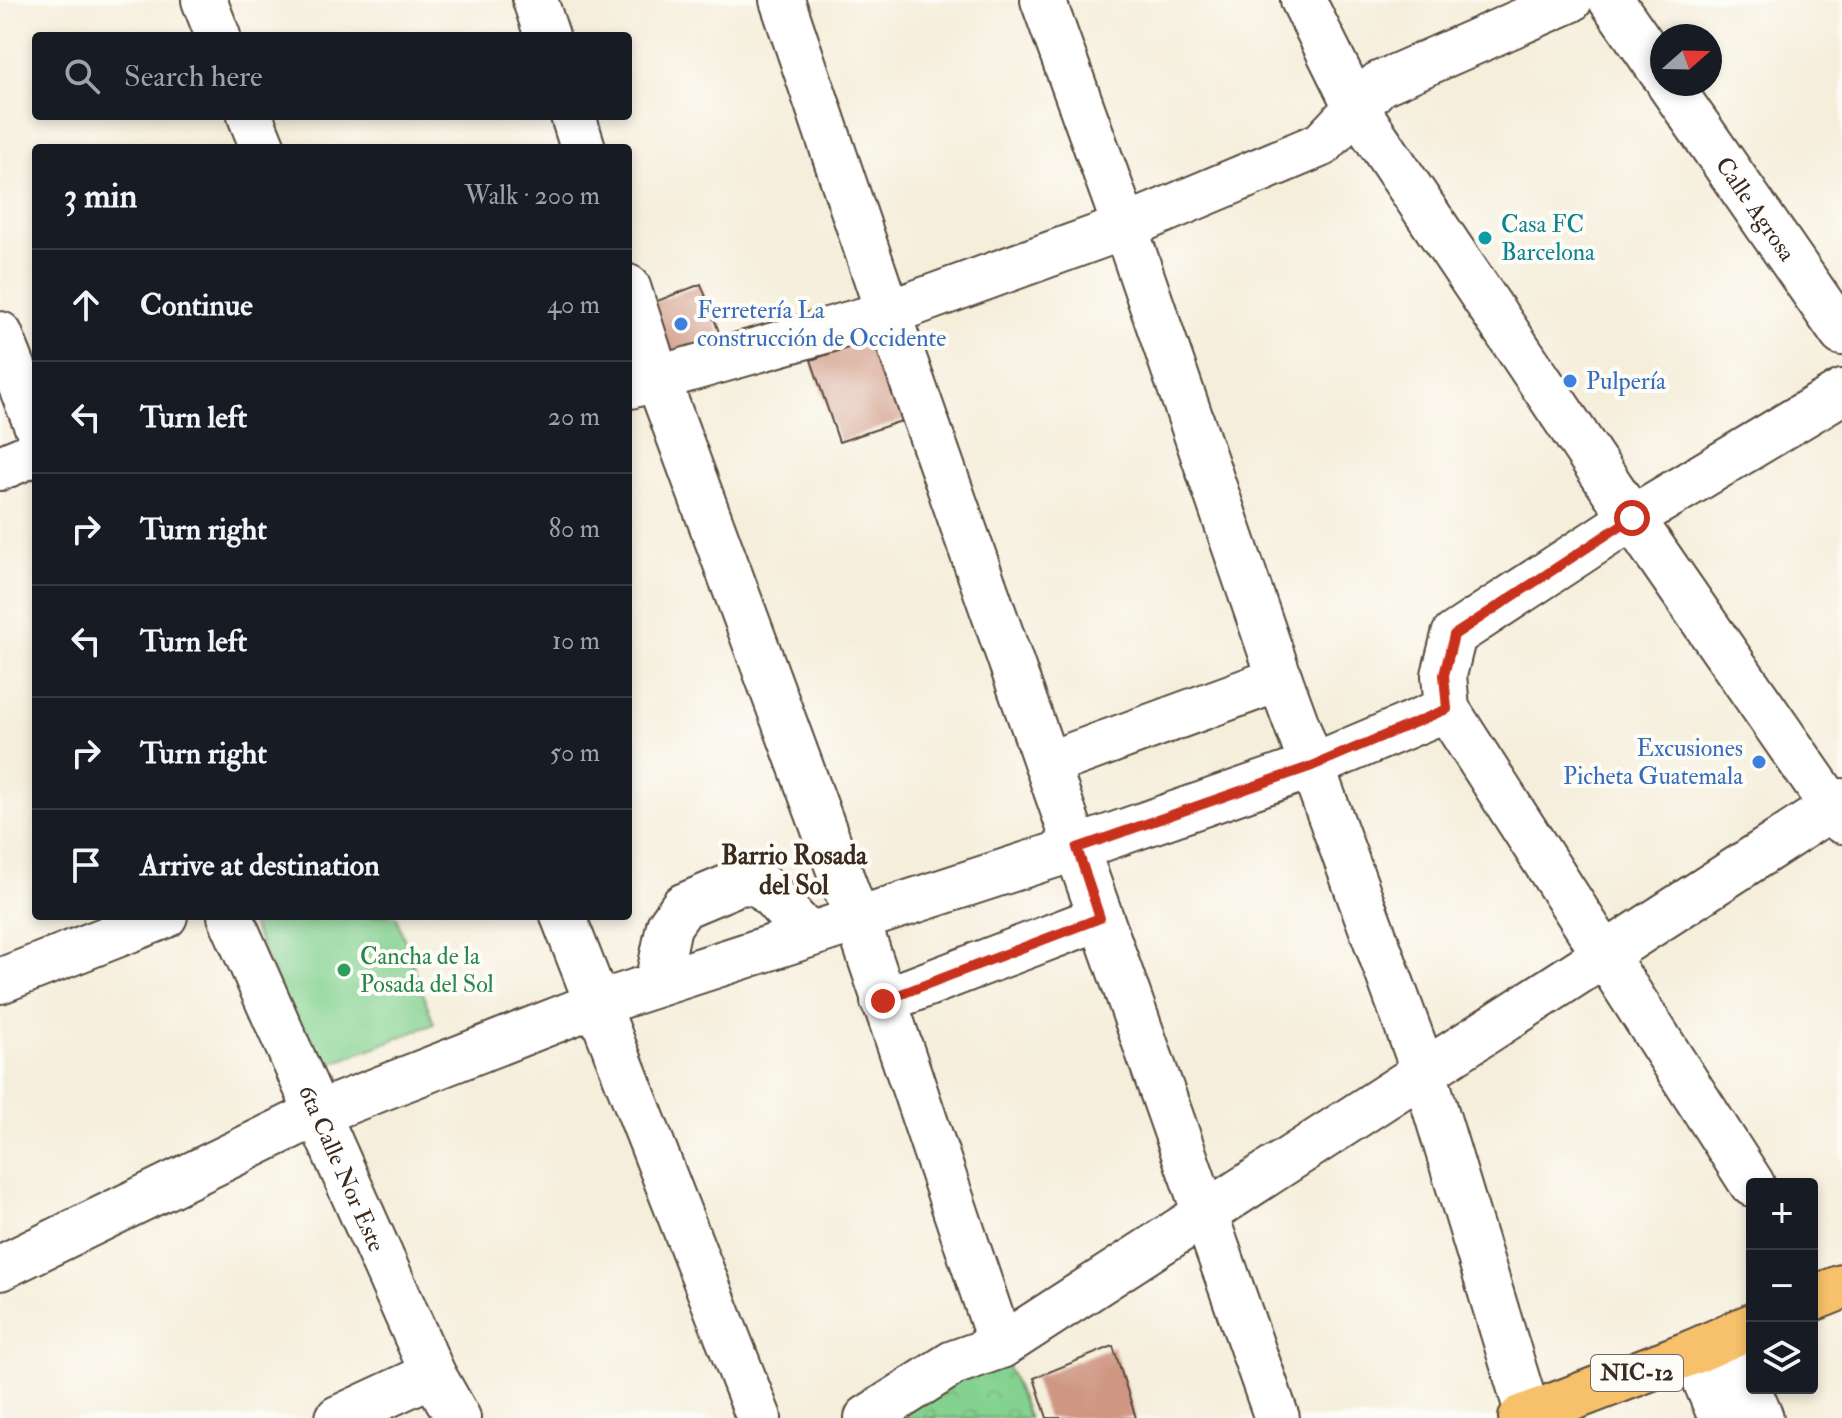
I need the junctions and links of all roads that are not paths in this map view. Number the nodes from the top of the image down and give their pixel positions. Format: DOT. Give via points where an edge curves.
graph roads {
  1 [pos="204,0"];
  2 [pos="535,0"];
  3 [pos="782,0"];
  4 [pos="1043,0"];
  5 [pos="1303,0"];
  6 [pos="1570,0"];
  7 [pos="1611,0"];
  8 [pos="216,32"];
  9 [pos="546,32"];
  10 [pos="1650,56"];
  11 [pos="1677,96"];
  12 [pos="1357,109"];
  13 [pos="252,120"];
  14 [pos="574,120"];
  15 [pos="261,144"];
  16 [pos="582,144"];
  17 [pos="1125,227"];
  18 [pos="888,313"];
  19 [pos="632,314"];
  20 [pos="1842,333"];
  21 [pos="0,334"];
  22 [pos="642,382"];
  23 [pos="1842,392"];
  24 [pos="32,414"];
  25 [pos="32,455"];
  26 [pos="0,468"];
  27 [pos="1632,518"];
  28 [pos="1280,679"];
  29 [pos="1447,709"];
  30 [pos="1048,764"];
  31 [pos="1312,766"];
  32 [pos="1839,810"];
  33 [pos="1077,848"];
  34 [pos="1100,918"];
  35 [pos="857,919"];
  36 [pos="155,920"];
  37 [pos="232,920"];
  38 [pos="565,920"];
  39 [pos="808,935"];
  40 [pos="1606,954"];
  41 [pos="0,981"];
  42 [pos="657,984"];
  43 [pos="883,1001"];
  44 [pos="597,1004"];
  45 [pos="1424,1072"];
  46 [pos="316,1114"];
  47 [pos="1748,1178"];
  48 [pos="1206,1213"];
  49 [pos="0,1268"];
  50 [pos="1724,1338"];
  51 [pos="1001,1346"];
  52 [pos="433,1374"];
  53 [pos="1524,1416"];
  54 [pos="338,1418"];
  55 [pos="458,1418"];
  56 [pos="759,1418"];
  57 [pos="867,1418"];
  58 [pos="1277,1418"];
  59 [pos="1721,1418"];
  60 [pos="1761,1418"];
  1 -- 8 [label="street"];
  2 -- 9 [label="street"];
  3 -- 18 [label="street"];
  4 -- 17 [label="street"];
  5 -- 12 [label="street"];
  6 -- 12 [label="street" via="1379,84"];
  7 -- 10 [label="street"];
  11 -- 20 [label="street, Calle Agrosa"];
  12 -- 17 [label="street" via="1322,144"];
  12 -- 27 [label="street"];
  13 -- 15 [label="street"];
  14 -- 16 [label="street"];
  17 -- 18 [label="street"];
  17 -- 28 [label="street"];
  18 -- 22 [label="street"];
  18 -- 30 [label="street"];
  19 -- 22 [label="street"];
  21 -- 24 [label="street"];
  22 -- 35 [label="street"];
  23 -- 27 [label="street"];
  25 -- 26 [label="street"];
  27 -- 29 [label="street" via="1454,635 1444,675"];
  27 -- 32 [label="street"];
  28 -- 30 [label="street"];
  28 -- 31 [label="street"];
  29 -- 31 [label="street"];
  29 -- 40 [label="street"];
  30 -- 33 [label="street"];
  31 -- 33 [label="street"];
  31 -- 45 [label="street"];
  32 -- 40 [label="street"];
  33 -- 34 [label="street"];
  33 -- 35 [label="street"];
  34 -- 43 [label="street"];
  34 -- 48 [label="street"];
  35 -- 39 [label="street"];
  35 -- 43 [label="street"];
  36 -- 41 [label="street"];
  37 -- 46 [label="street, 6ta Calle Nor Este"];
  38 -- 44 [label="street"];
  39 -- 42 [label="street"];
  39 -- 42 [label="street" via="765,888 738,883 683,906 669,926"];
  40 -- 45 [label="street"];
  40 -- 47 [label="street"];
  42 -- 44 [label="street"];
  43 -- 51 [label="street"];
  44 -- 46 [label="street"];
  44 -- 56 [label="street"];
  45 -- 48 [label="street"];
  45 -- 53 [label="street"];
  46 -- 49 [label="street"];
  46 -- 52 [label="street, 6ta Calle Nor Este"];
  48 -- 51 [label="street"];
  48 -- 58 [label="street"];
  50 -- 53 [label="highway, NIC-12"];
  50 -- 59 [label="street"];
  50 -- 60 [label="street"];
  51 -- 57 [label="street" via="953,1363"];
  52 -- 54 [label="street"];
  52 -- 55 [label="street, 6ta Calle Nor Este"];
}
